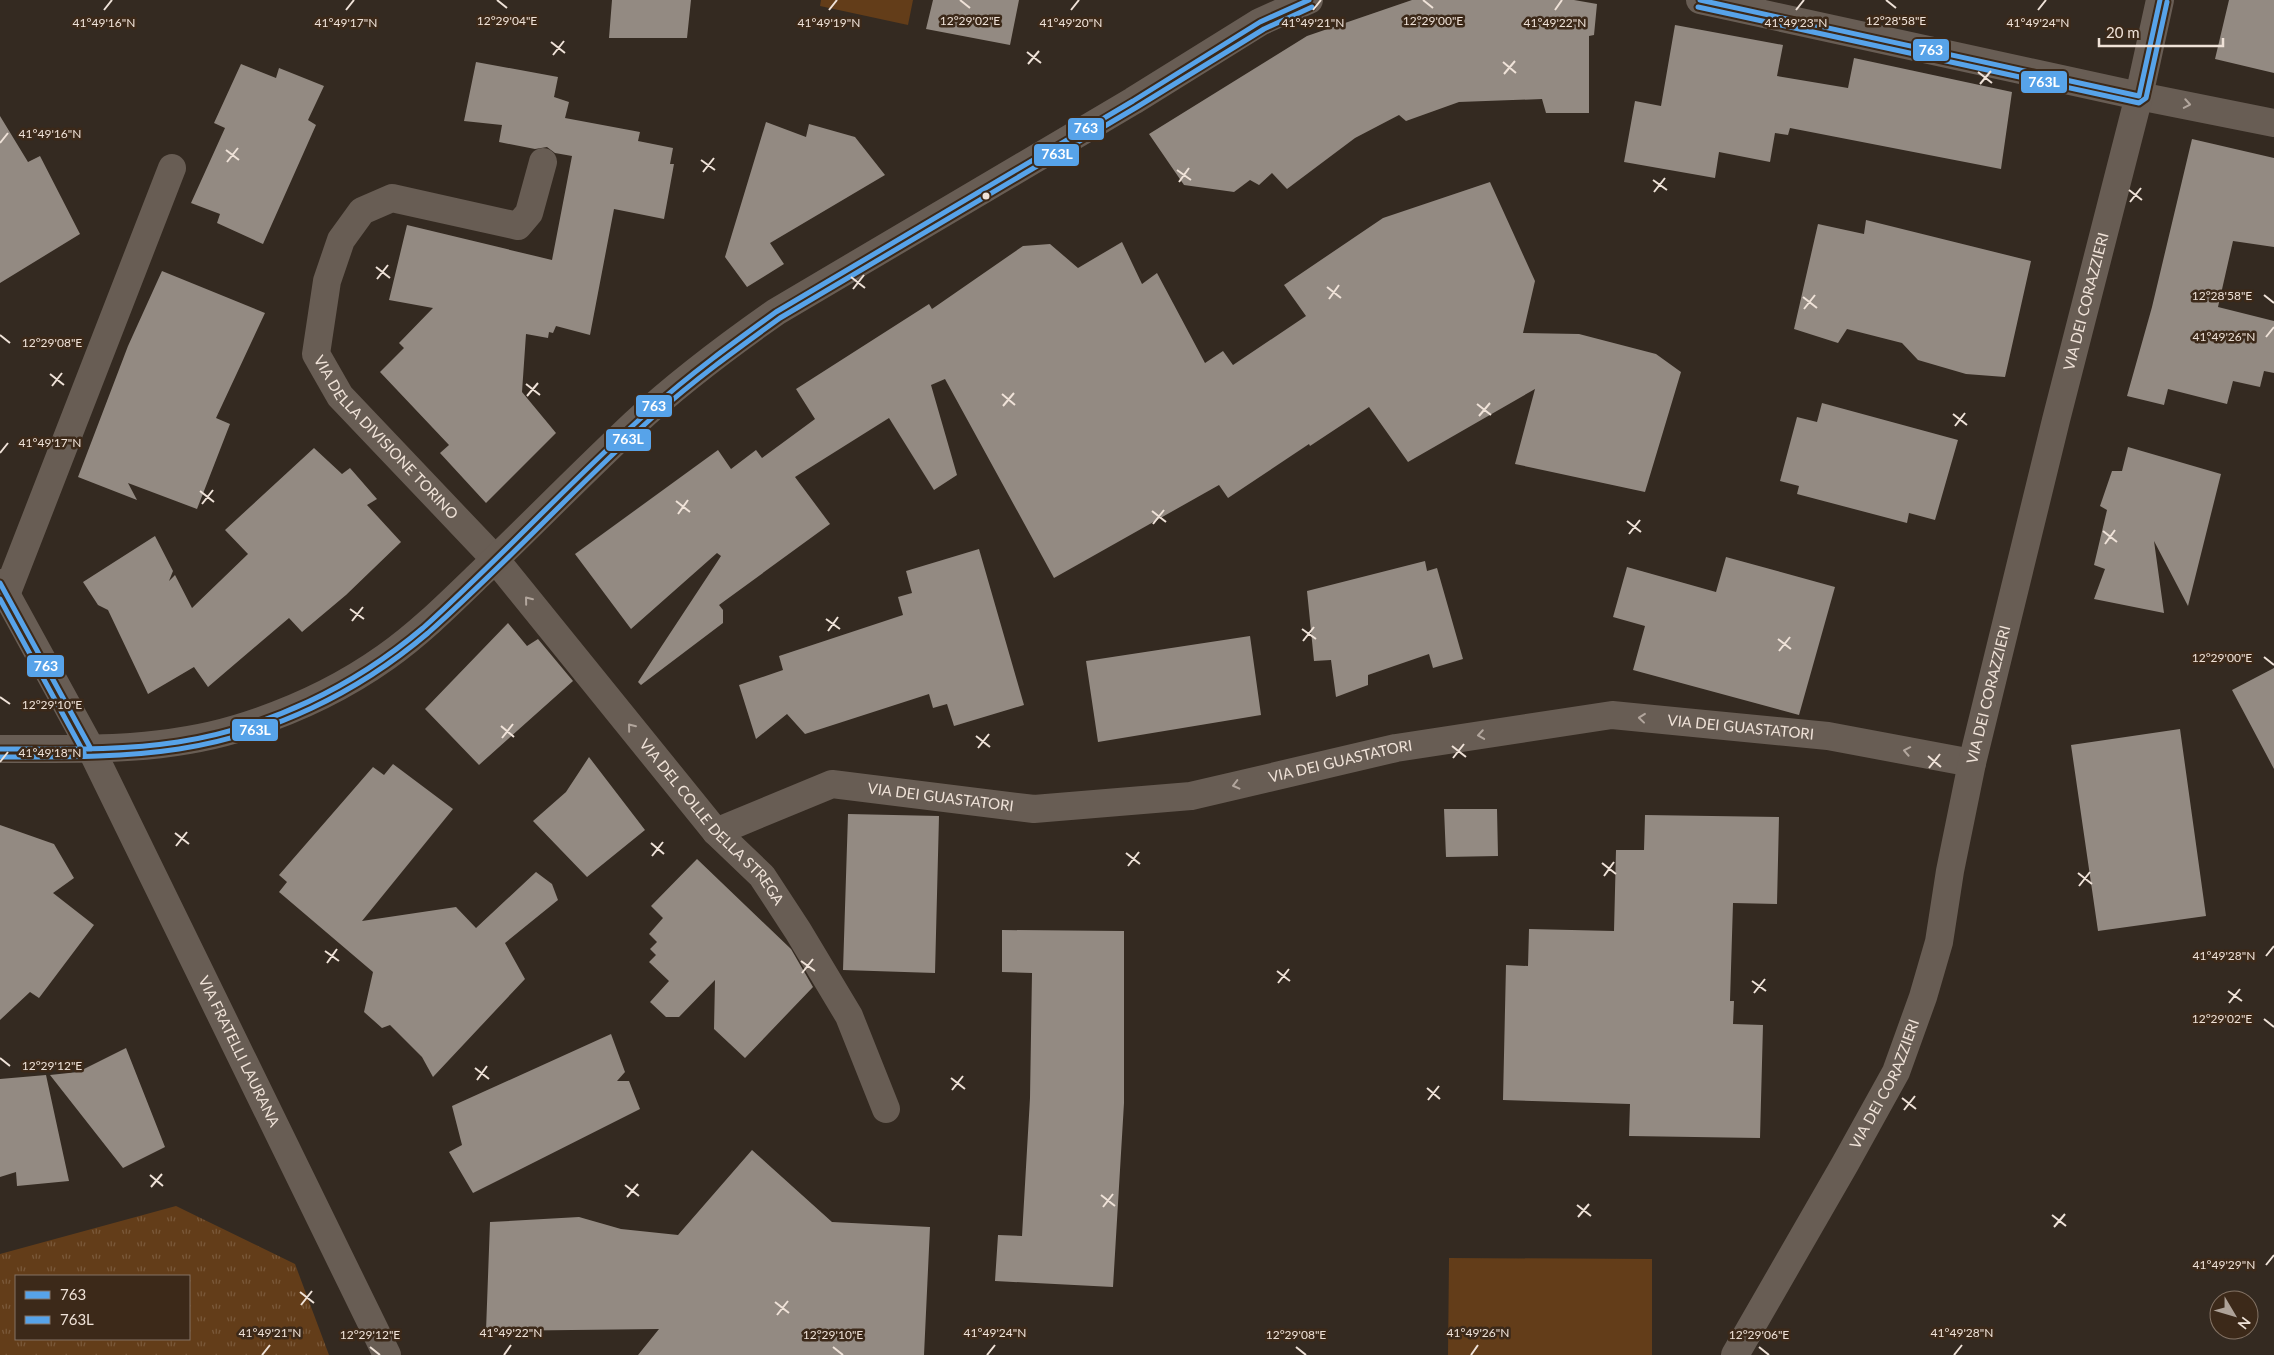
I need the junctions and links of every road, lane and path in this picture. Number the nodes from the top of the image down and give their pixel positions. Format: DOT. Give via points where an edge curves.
graph roads {
  1 [pos="1309,0"];
  2 [pos="1700,0"];
  3 [pos="2160,0"];
  4 [pos="2139,96"];
  5 [pos="2274,123"];
  6 [pos="543,162"];
  7 [pos="172,168"];
  8 [pos="495,560"];
  9 [pos="3,589"];
  10 [pos="0,749"];
  11 [pos="91,749"];
  12 [pos="1972,764"];
  13 [pos="716,832"];
  14 [pos="886,1109"];
  15 [pos="387,1355"];
  16 [pos="1735,1355"];
  1 -- 8 [label="street" via="1260,22 776,312 703,364 635,424"];
  2 -- 4 [label="street"];
  3 -- 4 [label="street, VIA DEI CORAZZIERI"];
  4 -- 5 [label="street, one-way"];
  4 -- 12 [label="street, VIA DEI CORAZZIERI"];
  6 -- 8 [label="street, VIA DELLA DIVISIONE TORINO" via="529,213 518,226 392,198 362,211 341,240 327,281 316,354 340,396"];
  7 -- 9 [label="street"];
  8 -- 11 [label="street" via="403,645 366,670 296,707 235,729 196,738 159,745"];
  13 -- 8 [label="street, VIA DEL COLLE DELLA STREGA, one-way"];
  9 -- 11 [label="street, VIA FRATELLI LAURANA"];
  10 -- 11 [label="street"];
  11 -- 15 [label="street, VIA FRATELLI LAURANA"];
  12 -- 13 [label="street, VIA DEI GUASTATORI, one-way" via="1828,736 1612,715 1396,748 1191,796 1034,809 832,784"];
  12 -- 16 [label="street, VIA DEI CORAZZIERI" via="1939,942 1916,1020 1896,1072"];
  13 -- 14 [label="street, VIA DEL COLLE DELLA STREGA" via="762,876 798,931 848,1016"];
}
